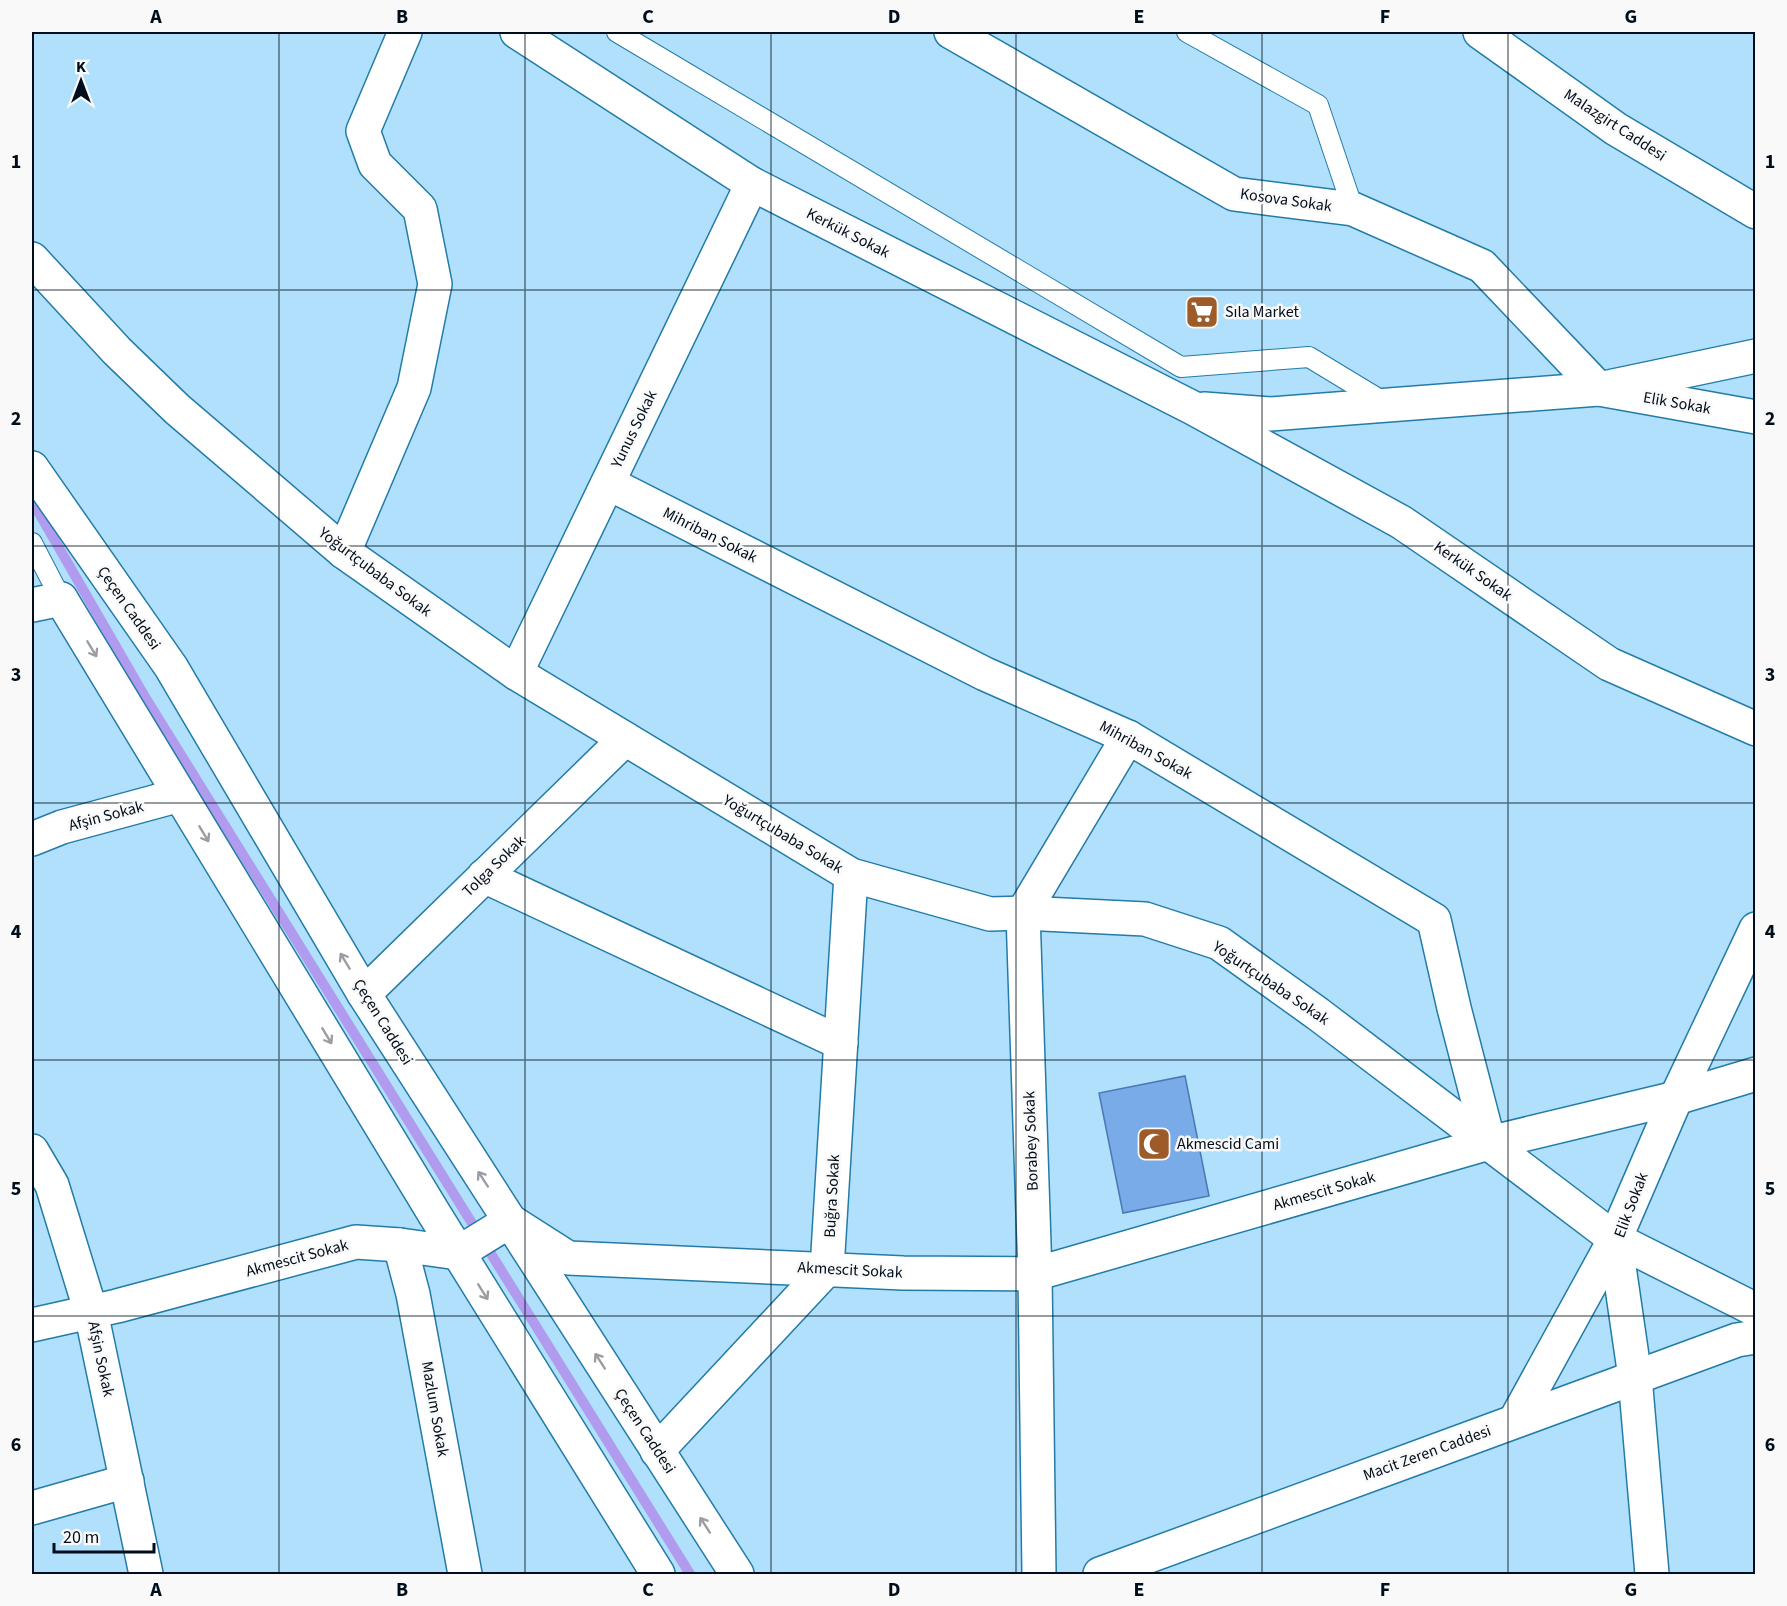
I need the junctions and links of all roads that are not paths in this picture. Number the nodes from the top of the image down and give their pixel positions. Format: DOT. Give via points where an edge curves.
graph roads {
  1 [pos="405,32"];
  2 [pos="517,32"];
  3 [pos="617,32"];
  4 [pos="951,32"];
  5 [pos="1187,32"];
  6 [pos="1480,32"];
  7 [pos="752,184"];
  8 [pos="1353,209"];
  9 [pos="1755,212"];
  10 [pos="32,259"];
  11 [pos="1755,356"];
  12 [pos="1599,389"];
  13 [pos="1388,405"];
  14 [pos="1193,408"];
  15 [pos="1755,417"];
  16 [pos="32,468"];
  17 [pos="608,483"];
  18 [pos="32,543"];
  19 [pos="344,552"];
  20 [pos="46,602"];
  21 [pos="516,673"];
  22 [pos="1755,729"];
  23 [pos="1128,737"];
  24 [pos="625,739"];
  25 [pos="180,795"];
  26 [pos="32,839"];
  27 [pos="851,875"];
  28 [pos="484,876"];
  29 [pos="1023,913"];
  30 [pos="1755,929"];
  31 [pos="364,994"];
  32 [pos="841,1043"];
  33 [pos="1755,1074"];
  34 [pos="1676,1098"];
  35 [pos="1489,1143"];
  36 [pos="32,1150"];
  37 [pos="510,1221"];
  38 [pos="1615,1239"];
  39 [pos="400,1245"];
  40 [pos="458,1253"];
  41 [pos="827,1269"];
  42 [pos="1035,1274"];
  43 [pos="1755,1310"];
  44 [pos="91,1312"];
  45 [pos="32,1325"];
  46 [pos="1755,1337"];
  47 [pos="1635,1377"];
  48 [pos="1515,1421"];
  49 [pos="657,1450"];
  50 [pos="127,1481"];
  51 [pos="32,1508"];
  52 [pos="146,1575"];
  53 [pos="465,1575"];
  54 [pos="658,1575"];
  55 [pos="737,1575"];
  56 [pos="1039,1575"];
  57 [pos="1100,1575"];
  58 [pos="1652,1575"];
  1 -- 19 [label="street" via="363,131 375,164 420,209 435,284 414,388"];
  2 -- 7 [label="street, Kerkük Sokak"];
  3 -- 13 [label="lane" via="1181,367 1309,357"];
  4 -- 8 [label="street, Kosova Sokak" via="1233,194"];
  5 -- 8 [label="lane" via="1318,105"];
  6 -- 9 [label="street, Malazgirt Caddesi" via="1616,129"];
  7 -- 14 [label="street, Kerkük Sokak"];
  7 -- 17 [label="street, Yunus Sokak"];
  8 -- 12 [label="street, Kosova Sokak" via="1482,266"];
  10 -- 19 [label="street, Yoğurtçubaba Sokak" via="177,410"];
  11 -- 12 [label="street, Kerkük Sokak"];
  12 -- 13 [label="street, Kerkük Sokak"];
  12 -- 15 [label="street, Elik Sokak"];
  13 -- 14 [label="street, Kerkük Sokak" via="1270,414"];
  14 -- 22 [label="street, Kerkük Sokak" via="1401,522 1609,664"];
  31 -- 16 [label="street, Çeçen Caddesi, one-way" via="171,667"];
  17 -- 21 [label="street, Yunus Sokak"];
  17 -- 23 [label="street, Mihriban Sokak" via="985,675"];
  18 -- 20 [label="lane"];
  19 -- 21 [label="street, Yoğurtçubaba Sokak"];
  20 -- 25 [label="street, one-way"];
  21 -- 24 [label="street, Yoğurtçubaba Sokak"];
  23 -- 29 [label="street"];
  23 -- 35 [label="street, Mihriban Sokak" via="1434,920"];
  24 -- 27 [label="street, Yoğurtçubaba Sokak"];
  24 -- 28 [label="street, Tolga Sokak"];
  25 -- 26 [label="street, Afşin Sokak"];
  25 -- 40 [label="street, one-way"];
  27 -- 29 [label="street, Yoğurtçubaba Sokak" via="990,914"];
  27 -- 32 [label="street, Buğra Sokak"];
  28 -- 31 [label="street, Tolga Sokak"];
  28 -- 32 [label="street"];
  29 -- 35 [label="street, Yoğurtçubaba Sokak" via="1145,919 1219,943"];
  29 -- 42 [label="street, Borabey Sokak"];
  30 -- 34 [label="street, Elik Sokak"];
  37 -- 31 [label="street, Çeçen Caddesi, one-way"];
  32 -- 41 [label="street, Buğra Sokak"];
  33 -- 34 [label="street, Akmescit Sokak"];
  34 -- 35 [label="street, Akmescit Sokak"];
  34 -- 38 [label="street, Elik Sokak"];
  35 -- 38 [label="street, Yoğurtçubaba Sokak"];
  35 -- 42 [label="street, Akmescit Sokak"];
  36 -- 44 [label="street, Afşin Sokak" via="52,1185"];
  37 -- 40 [label="street"];
  37 -- 41 [label="street, Akmescit Sokak" via="568,1258"];
  49 -- 37 [label="street, Çeçen Caddesi, one-way"];
  38 -- 43 [label="street, Yoğurtçubaba Sokak"];
  38 -- 47 [label="street, Elik Sokak"];
  38 -- 48 [label="street"];
  39 -- 40 [label="street, Akmescit Sokak"];
  39 -- 44 [label="street, Akmescit Sokak" via="356,1242"];
  39 -- 53 [label="street, Mazlum Sokak" via="413,1294"];
  40 -- 54 [label="street, one-way"];
  41 -- 42 [label="street, Akmescit Sokak" via="903,1274"];
  41 -- 49 [label="street"];
  42 -- 56 [label="street, Borabey Sokak"];
  44 -- 45 [label="street, Akmescit Sokak"];
  44 -- 50 [label="street, Afşin Sokak"];
  46 -- 47 [label="street, Macit Zeren Caddesi"];
  47 -- 48 [label="street, Macit Zeren Caddesi"];
  47 -- 58 [label="street, Elik Sokak"];
  48 -- 57 [label="street, Macit Zeren Caddesi"];
  55 -- 49 [label="street, Çeçen Caddesi, one-way"];
  50 -- 51 [label="street"];
  50 -- 52 [label="street, Afşin Sokak"];
}
